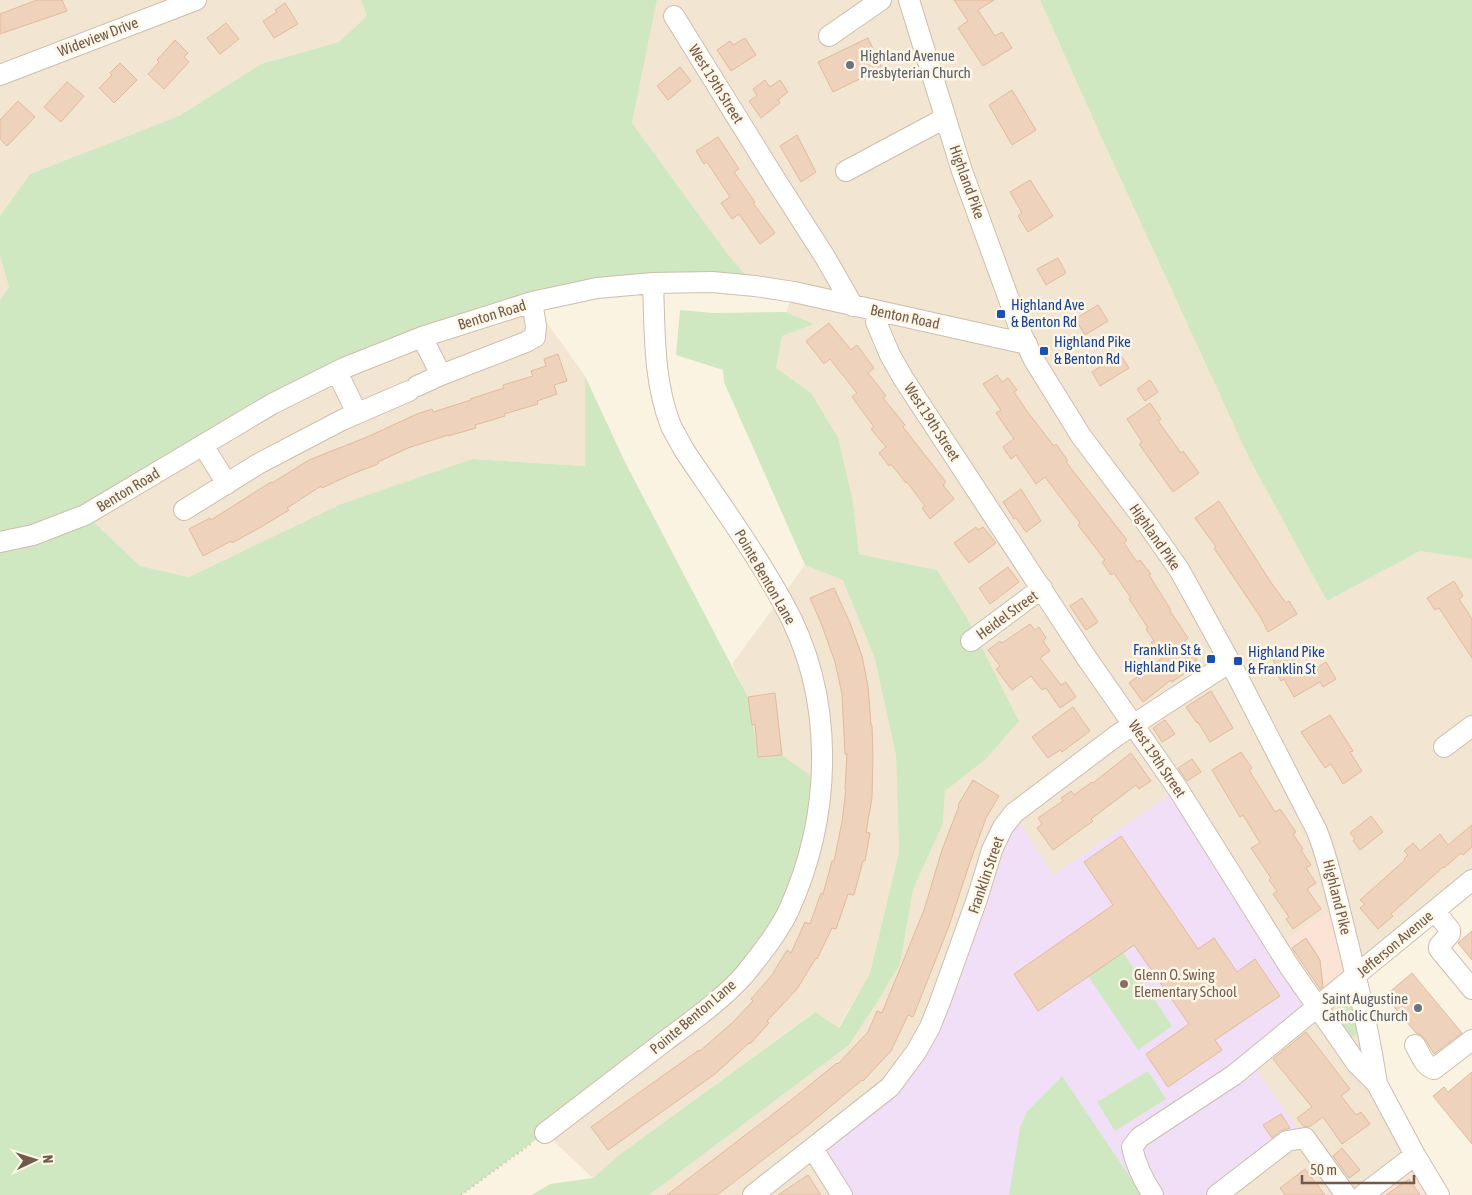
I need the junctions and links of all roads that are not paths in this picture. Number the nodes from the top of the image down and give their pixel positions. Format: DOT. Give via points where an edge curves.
graph roads {
  1 [pos="196,0"];
  2 [pos="881,0"];
  3 [pos="909,0"];
  4 [pos="674,16"];
  5 [pos="829,36"];
  6 [pos="0,75"];
  7 [pos="945,118"];
  8 [pos="846,171"];
  9 [pos="653,283"];
  10 [pos="532,302"];
  11 [pos="853,306"];
  12 [pos="876,322"];
  13 [pos="422,337"];
  14 [pos="1027,344"];
  15 [pos="336,372"];
  16 [pos="441,375"];
  17 [pos="357,413"];
  18 [pos="203,445"];
  19 [pos="226,484"];
  20 [pos="184,510"];
  21 [pos="0,542"];
  22 [pos="1042,588"];
  23 [pos="971,641"];
  24 [pos="1230,662"];
  25 [pos="1134,724"];
  26 [pos="1472,726"];
  27 [pos="1444,747"];
  28 [pos="1472,880"];
  29 [pos="1435,911"];
  30 [pos="1356,976"];
  31 [pos="1472,989"];
  32 [pos="1318,1007"];
  33 [pos="1472,1040"];
  34 [pos="1415,1045"];
  35 [pos="1377,1084"];
  36 [pos="545,1133"];
  37 [pos="813,1149"];
  38 [pos="1414,1155"];
  39 [pos="753,1195"];
  40 [pos="842,1195"];
  41 [pos="1153,1195"];
  42 [pos="1217,1195"];
  43 [pos="1346,1195"];
  44 [pos="1362,1195"];
  45 [pos="1438,1195"];
  1 -- 6 [label="street, Wideview Drive"];
  2 -- 5 [label="street"];
  3 -- 7 [label="street, Highland Pike"];
  4 -- 11 [label="street, West 19th Street"];
  7 -- 8 [label="street"];
  7 -- 14 [label="street, Highland Pike"];
  9 -- 10 [label="street, Benton Road" via="597,288"];
  9 -- 11 [label="street, Benton Road" via="712,282 755,286"];
  9 -- 36 [label="street, Pointe Benton Lane" via="656,360 663,403 672,427 783,602 812,674 821,719 821,792 815,831 788,912 744,975 704,1011"];
  10 -- 13 [label="street, Benton Road"];
  10 -- 16 [label="street" via="535,337"];
  11 -- 14 [label="street, Benton Road"];
  12 -- 22 [label="street, West 19th Street" via="903,378"];
  13 -- 15 [label="street, Benton Road"];
  13 -- 16 [label="street"];
  14 -- 24 [label="street, Highland Pike" via="1081,436 1180,571"];
  15 -- 17 [label="street"];
  15 -- 18 [label="street, Benton Road" via="272,404"];
  16 -- 17 [label="street"];
  17 -- 19 [label="street"];
  18 -- 19 [label="street"];
  18 -- 21 [label="street, Benton Road" via="85,515 33,535"];
  19 -- 20 [label="street"];
  22 -- 23 [label="street, Heidel Street"];
  22 -- 25 [label="street, West 19th Street"];
  24 -- 25 [label="street, Franklin Street"];
  24 -- 30 [label="street, Highland Pike" via="1318,831"];
  25 -- 32 [label="street, West 19th Street"];
  25 -- 37 [label="street, Franklin Street" via="1024,804 1003,827 992,850 940,1002 916,1052 890,1087"];
  26 -- 27 [label="street"];
  28 -- 29 [label="street, Jefferson Avenue"];
  29 -- 30 [label="street, Jefferson Avenue"];
  29 -- 31 [label="street" via="1450,930 1439,949"];
  30 -- 32 [label="street, Jefferson Avenue"];
  30 -- 35 [label="street, Highland Pike"];
  32 -- 35 [label="street, West 19th Street" via="1357,1064"];
  32 -- 41 [label="street, Jefferson Avenue" via="1234,1075 1140,1136 1132,1147 1135,1163"];
  33 -- 34 [label="street" via="1434,1069 1429,1068"];
  35 -- 38 [label="street, West 19th Street"];
  37 -- 39 [label="street, Franklin Street"];
  37 -- 40 [label="street"];
  38 -- 44 [label="street"];
  38 -- 45 [label="street, West 19th Street"];
  42 -- 43 [label="street" via="1287,1141 1305,1138"];
}
